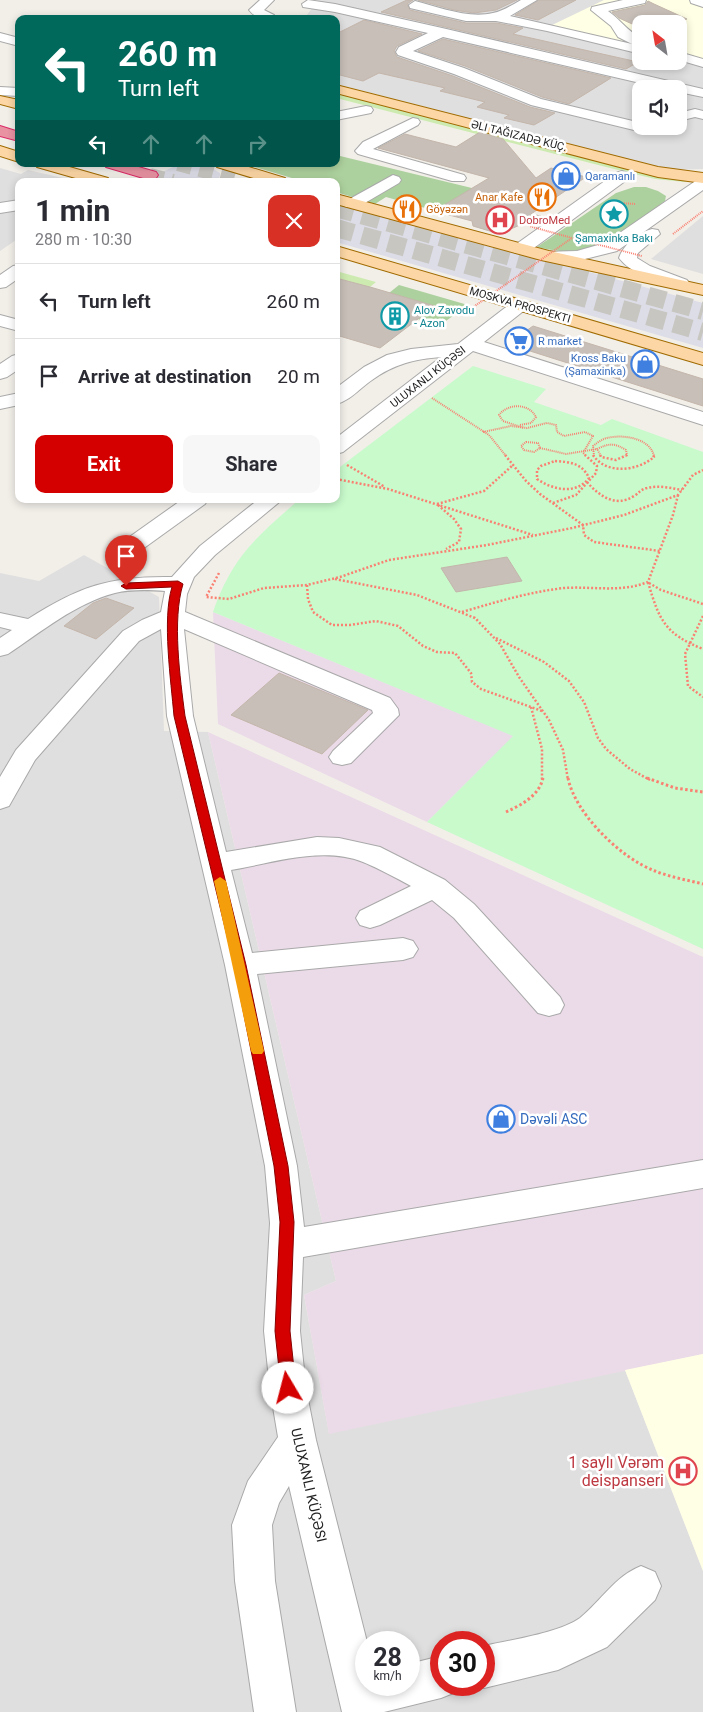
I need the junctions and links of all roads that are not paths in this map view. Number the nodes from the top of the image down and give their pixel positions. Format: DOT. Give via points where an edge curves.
graph roads {
  1 [pos="268,0"];
  2 [pos="531,0"];
  3 [pos="640,0"];
  4 [pos="696,0"];
  5 [pos="420,2"];
  6 [pos="703,3"];
  7 [pos="307,5"];
  8 [pos="281,6"];
  9 [pos="264,15"];
  10 [pos="272,15"];
  11 [pos="496,17"];
  12 [pos="385,19"];
  13 [pos="442,32"];
  14 [pos="0,37"];
  15 [pos="632,38"];
  16 [pos="15,41"];
  17 [pos="494,44"];
  18 [pos="632,48"];
  19 [pos="688,61"];
  20 [pos="703,65"];
  21 [pos="459,71"];
  22 [pos="340,90"];
  23 [pos="0,91"];
  24 [pos="15,92"];
  25 [pos="703,93"];
  26 [pos="0,100"];
  27 [pos="340,103"];
  28 [pos="15,104"];
  29 [pos="687,108"];
  30 [pos="366,110"];
  31 [pos="0,113"];
  32 [pos="699,114"];
  33 [pos="340,115"];
  34 [pos="15,117"];
  35 [pos="412,122"];
  36 [pos="632,125"];
  37 [pos="0,132"];
  38 [pos="15,136"];
  39 [pos="0,151"];
  40 [pos="15,156"];
  41 [pos="53,167"];
  42 [pos="122,167"];
  43 [pos="222,167"];
  44 [pos="233,167"];
  45 [pos="150,175"];
  46 [pos="622,176"];
  47 [pos="92,178"];
  48 [pos="228,178"];
  49 [pos="268,178"];
  50 [pos="458,178"];
  51 [pos="392,180"];
  52 [pos="702,186"];
  53 [pos="340,200"];
  54 [pos="352,204"];
  55 [pos="15,206"];
  56 [pos="0,208"];
  57 [pos="521,249"];
  58 [pos="340,252"];
  59 [pos="548,256"];
  60 [pos="15,273"];
  61 [pos="0,283"];
  62 [pos="681,284"];
  63 [pos="703,290"];
  64 [pos="520,305"];
  65 [pos="0,320"];
  66 [pos="15,325"];
  67 [pos="467,347"];
  68 [pos="698,356"];
  69 [pos="15,363"];
  70 [pos="0,372"];
  71 [pos="340,395"];
  72 [pos="15,401"];
  73 [pos="0,403"];
  74 [pos="703,419"];
  75 [pos="340,452"];
  76 [pos="191,503"];
  77 [pos="267,503"];
  78 [pos="136,543"];
  79 [pos="178,584"];
  80 [pos="173,616"];
  81 [pos="0,620"];
  82 [pos="32,627"];
  83 [pos="0,649"];
  84 [pos="342,756"];
  85 [pos="0,800"];
  86 [pos="216,863"];
  87 [pos="435,888"];
  88 [pos="370,918"];
  89 [pos="403,949"];
  90 [pos="240,965"];
  91 [pos="549,1005"];
  92 [pos="703,1174"];
  93 [pos="286,1245"];
  94 [pos="297,1440"];
  95 [pos="641,1586"];
  96 [pos="495,1664"];
  97 [pos="430,1681"];
  98 [pos="361,1704"];
  99 [pos="275,1712"];
  1 -- 9 [label="street" via="255,10"];
  2 -- 11 [label="street"];
  3 -- 15 [label="street" via="597,10 616,24 622,34"];
  4 -- 6 [label="street"];
  5 -- 11 [label="street" via="478,18"];
  5 -- 12 [label="street"];
  7 -- 12 [label="street"];
  8 -- 10 [label="street"];
  11 -- 18 [label="street"];
  12 -- 13 [label="street"];
  13 -- 17 [label="street"];
  13 -- 21 [label="street" via="403,52"];
  14 -- 16 [label="street"];
  17 -- 21 [label="street" via="493,55"];
  17 -- 25 [label="street"];
  19 -- 20 [label="street"];
  21 -- 36 [label="street" via="554,108"];
  22 -- 52 [label="main road"];
  23 -- 24 [label="street"];
  26 -- 28 [label="main road"];
  27 -- 30 [label="main road"];
  29 -- 32 [label="street"];
  30 -- 33 [label="street"];
  30 -- 35 [label="main road"];
  31 -- 34 [label="highway"];
  35 -- 46 [label="main road"];
  35 -- 50 [label="street" via="368,145 363,151"];
  37 -- 38 [label="highway"];
  39 -- 40 [label="main road"];
  41 -- 47 [label="main road"];
  42 -- 45 [label="highway"];
  43 -- 48 [label="main road" via="229,175"];
  44 -- 49 [label="main road"];
  46 -- 52 [label="main road" via="654,183"];
  46 -- 57 [label="street"];
  51 -- 54 [label="street"];
  52 -- 59 [label="street" via="611,247 577,256"];
  52 -- 62 [label="street" via="628,254 633,264"];
  53 -- 54 [label="main road"];
  54 -- 57 [label="main road"];
  55 -- 56 [label="street"];
  57 -- 59 [label="main road"];
  58 -- 64 [label="main road, MOSKVA PROSPEKTI"];
  59 -- 62 [label="main road"];
  60 -- 61 [label="street"];
  62 -- 63 [label="main road"];
  64 -- 67 [label="street"];
  64 -- 68 [label="main road, MOSKVA PROSPEKTI"];
  65 -- 66 [label="street"];
  67 -- 71 [label="street" via="393,360"];
  67 -- 74 [label="street"];
  67 -- 75 [label="street"];
  69 -- 70 [label="street"];
  72 -- 73 [label="street"];
  76 -- 78 [label="street"];
  77 -- 79 [label="street" via="200,559"];
  79 -- 80 [label="street"];
  79 -- 82 [label="street" via="110,588 80,599"];
  80 -- 84 [label="street" via="381,704 386,715"];
  80 -- 85 [label="street" via="131,636 25,756"];
  80 -- 86 [label="street" via="180,716"];
  81 -- 82 [label="street"];
  82 -- 83 [label="street"];
  86 -- 87 [label="street" via="317,846 339,847 370,854"];
  86 -- 90 [label="street"];
  87 -- 88 [label="street"];
  87 -- 91 [label="street" via="464,911"];
  89 -- 90 [label="street"];
  90 -- 93 [label="street" via="281,1166 286,1198"];
  92 -- 93 [label="street"];
  93 -- 94 [label="street" via="282,1331"];
  94 -- 98 [label="street"];
  94 -- 99 [label="street" via="262,1494 252,1525 255,1581"];
  95 -- 96 [label="street" via="593,1633 558,1649"];
  97 -- 98 [label="street"];
}
